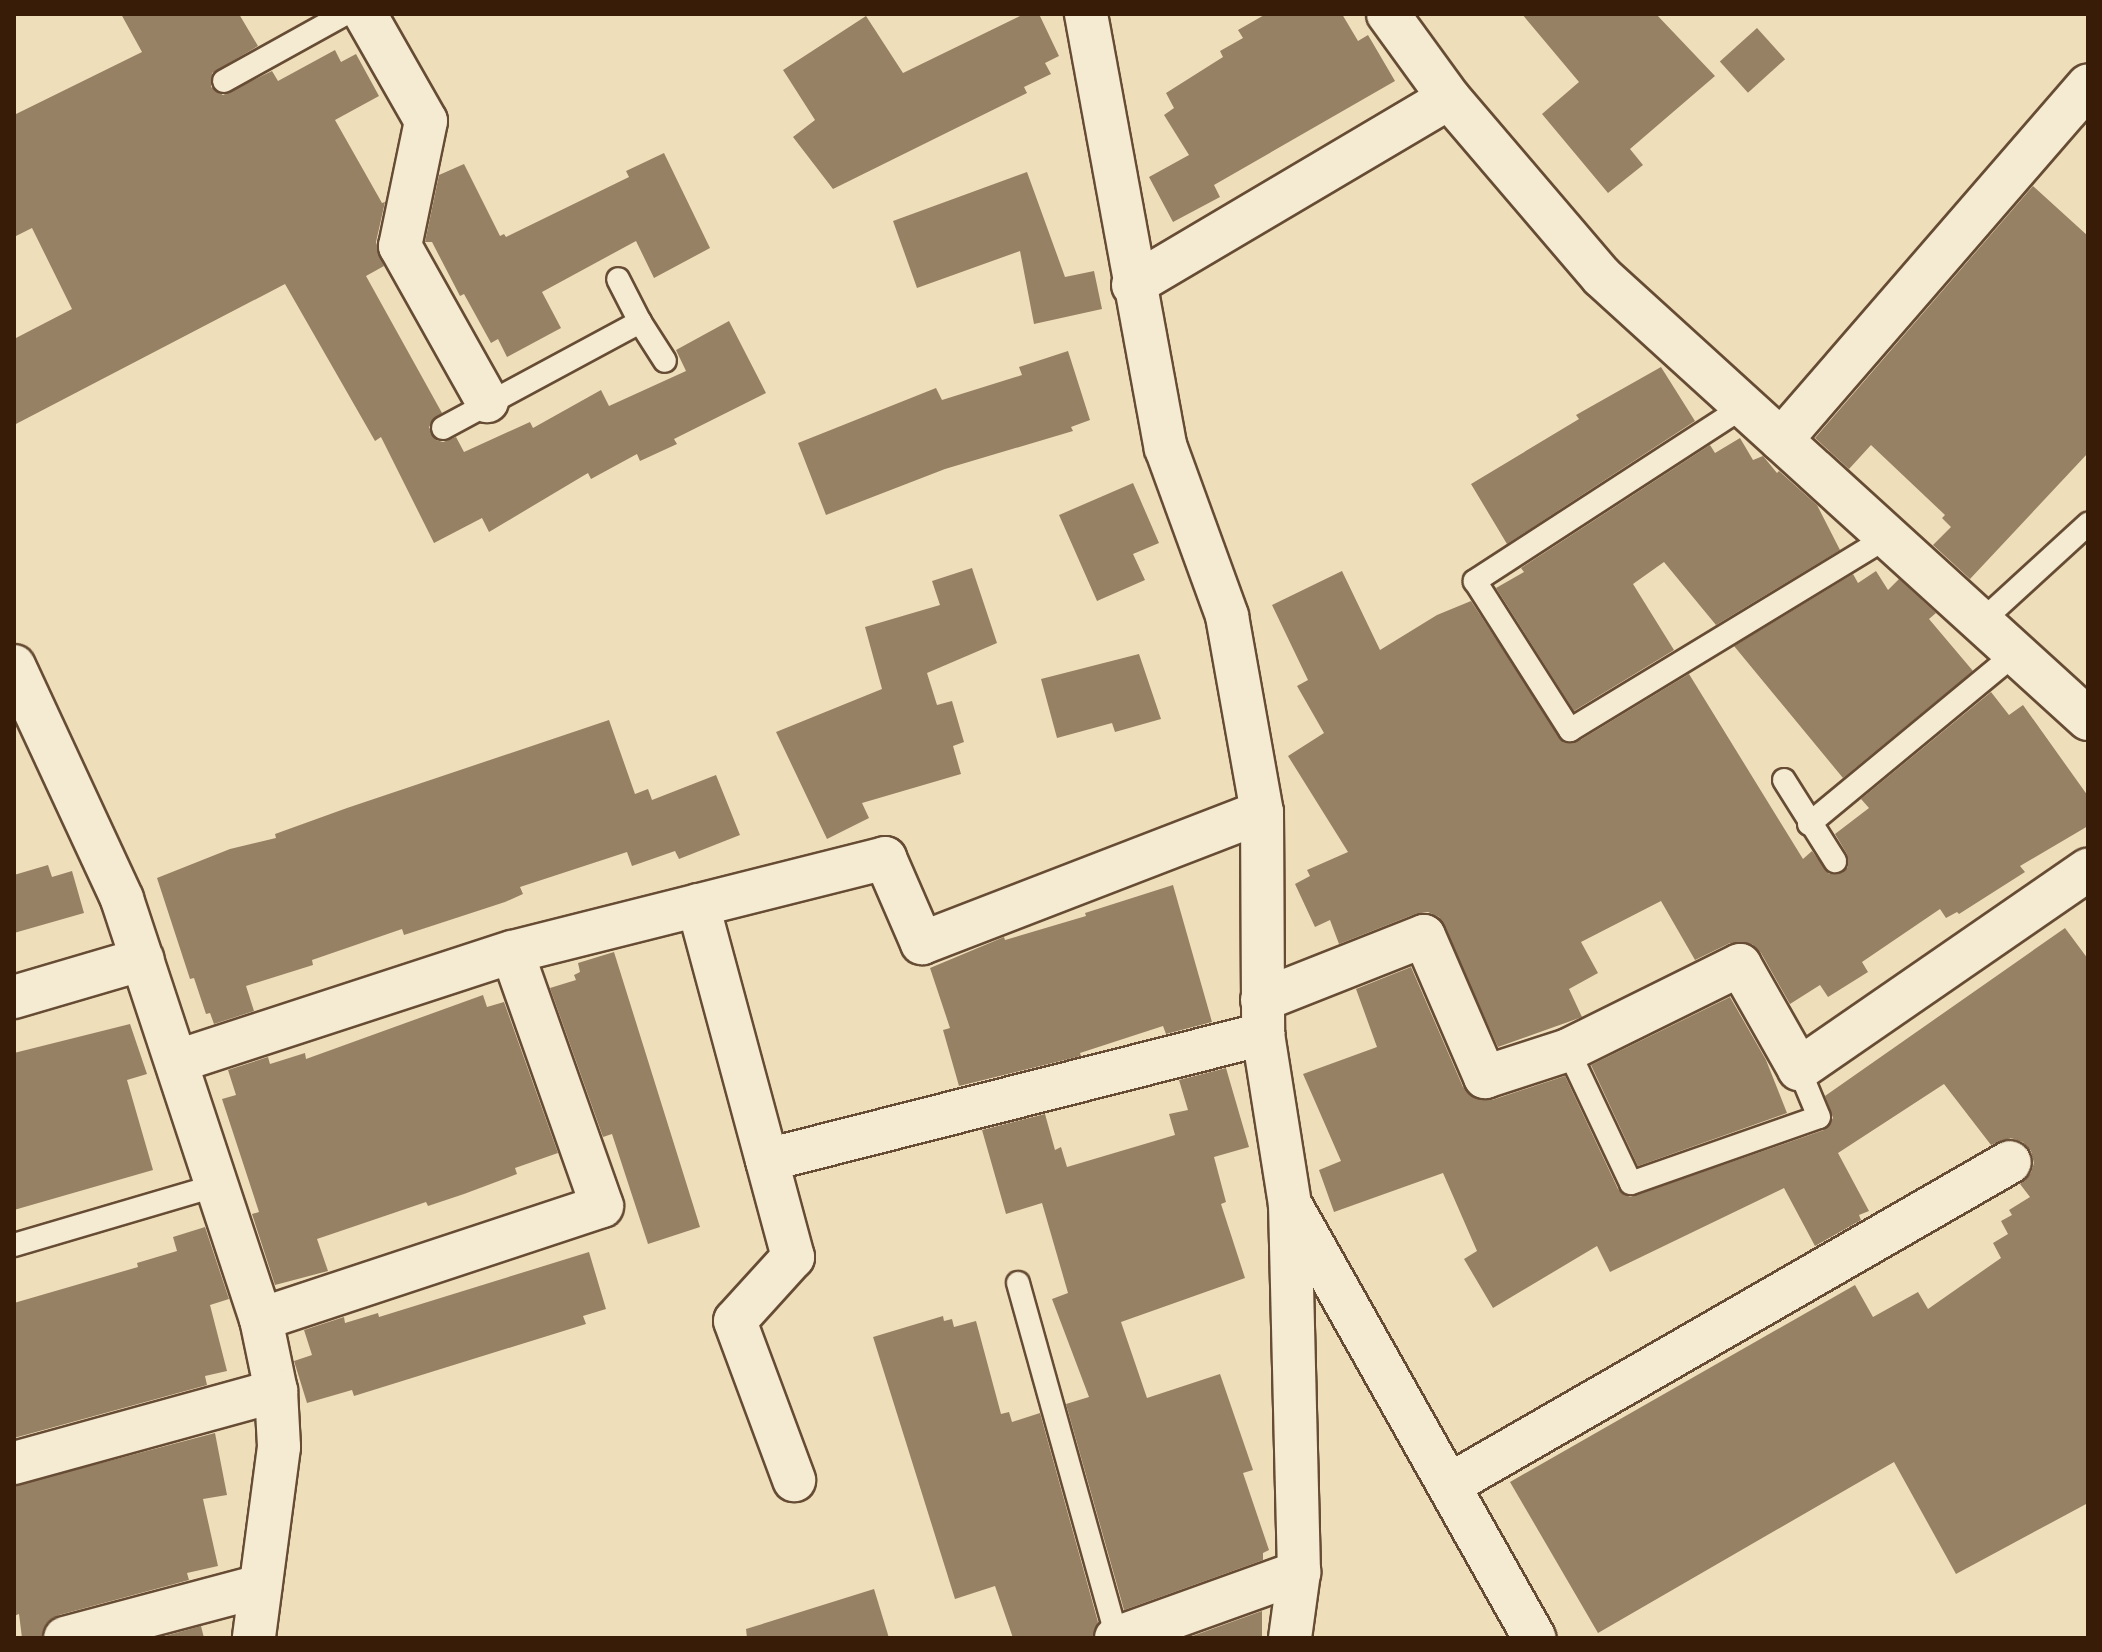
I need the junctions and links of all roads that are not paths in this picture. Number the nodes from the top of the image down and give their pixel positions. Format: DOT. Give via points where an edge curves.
graph roads {
  1 [pos="345,14"];
  2 [pos="365,14"];
  3 [pos="1086,14"];
  4 [pos="1388,14"];
  5 [pos="224,81"];
  6 [pos="2088,86"];
  7 [pos="1449,98"];
  8 [pos="618,279"];
  9 [pos="1133,285"];
  10 [pos="640,322"];
  11 [pos="665,361"];
  12 [pos="487,401"];
  13 [pos="1743,407"];
  14 [pos="443,428"];
  15 [pos="1781,440"];
  16 [pos="2088,524"];
  17 [pos="1886,538"];
  18 [pos="1982,621"];
  19 [pos="2016,653"];
  20 [pos="14,666"];
  21 [pos="2088,719"];
  22 [pos="1784,780"];
  23 [pos="1262,812"];
  24 [pos="1809,824"];
  25 [pos="1835,861"];
  26 [pos="2088,870"];
  27 [pos="698,905"];
  28 [pos="512,952"];
  29 [pos="143,959"];
  30 [pos="14,997"];
  31 [pos="1262,1017"];
  32 [pos="1568,1050"];
  33 [pos="178,1061"];
  34 [pos="1799,1069"];
  35 [pos="767,1160"];
  36 [pos="2010,1162"];
  37 [pos="218,1185"];
  38 [pos="1290,1204"];
  39 [pos="14,1245"];
  40 [pos="1018,1283"];
  41 [pos="261,1319"];
  42 [pos="276,1391"];
  43 [pos="14,1463"];
  44 [pos="794,1480"];
  45 [pos="1449,1485"];
  46 [pos="1299,1572"];
  47 [pos="260,1586"];
  48 [pos="65,1638"];
  49 [pos="254,1638"];
  50 [pos="1117,1638"];
  51 [pos="1290,1638"];
  52 [pos="1535,1638"];
  1 -- 5 [label="lane"];
  2 -- 12 [label="street" via="426,121 400,246"];
  3 -- 9 [label="street"];
  4 -- 7 [label="street"];
  6 -- 15 [label="street"];
  7 -- 9 [label="street"];
  7 -- 13 [label="street" via="1602,277"];
  8 -- 10 [label="lane"];
  9 -- 23 [label="street" via="1166,448 1227,616"];
  10 -- 11 [label="lane"];
  10 -- 12 [label="lane"];
  12 -- 14 [label="lane"];
  13 -- 15 [label="street"];
  13 -- 17 [label="lane" via="1475,581 1570,730"];
  15 -- 17 [label="street"];
  16 -- 18 [label="lane"];
  17 -- 18 [label="street"];
  18 -- 19 [label="street"];
  19 -- 21 [label="street"];
  19 -- 24 [label="lane"];
  20 -- 29 [label="street" via="122,899"];
  22 -- 24 [label="lane"];
  23 -- 27 [label="street" via="922,943 885,858"];
  23 -- 31 [label="street"];
  24 -- 25 [label="lane"];
  26 -- 34 [label="street"];
  27 -- 28 [label="street"];
  27 -- 35 [label="street"];
  28 -- 33 [label="street"];
  28 -- 41 [label="street" via="602,1206"];
  29 -- 30 [label="street"];
  29 -- 33 [label="street"];
  31 -- 32 [label="street" via="1424,936 1485,1077"];
  31 -- 35 [label="street"];
  31 -- 38 [label="street"];
  32 -- 34 [label="street" via="1740,965"];
  32 -- 34 [label="lane" via="1631,1183 1819,1117"];
  33 -- 37 [label="street"];
  35 -- 44 [label="street" via="793,1257 735,1321"];
  36 -- 45 [label="street"];
  37 -- 39 [label="lane"];
  37 -- 41 [label="street"];
  38 -- 45 [label="street"];
  38 -- 46 [label="street"];
  40 -- 50 [label="lane"];
  41 -- 42 [label="street"];
  42 -- 43 [label="street"];
  42 -- 47 [label="street" via="279,1447"];
  45 -- 52 [label="street"];
  46 -- 50 [label="street"];
  46 -- 51 [label="street"];
  47 -- 48 [label="street"];
  47 -- 49 [label="street"];
}
